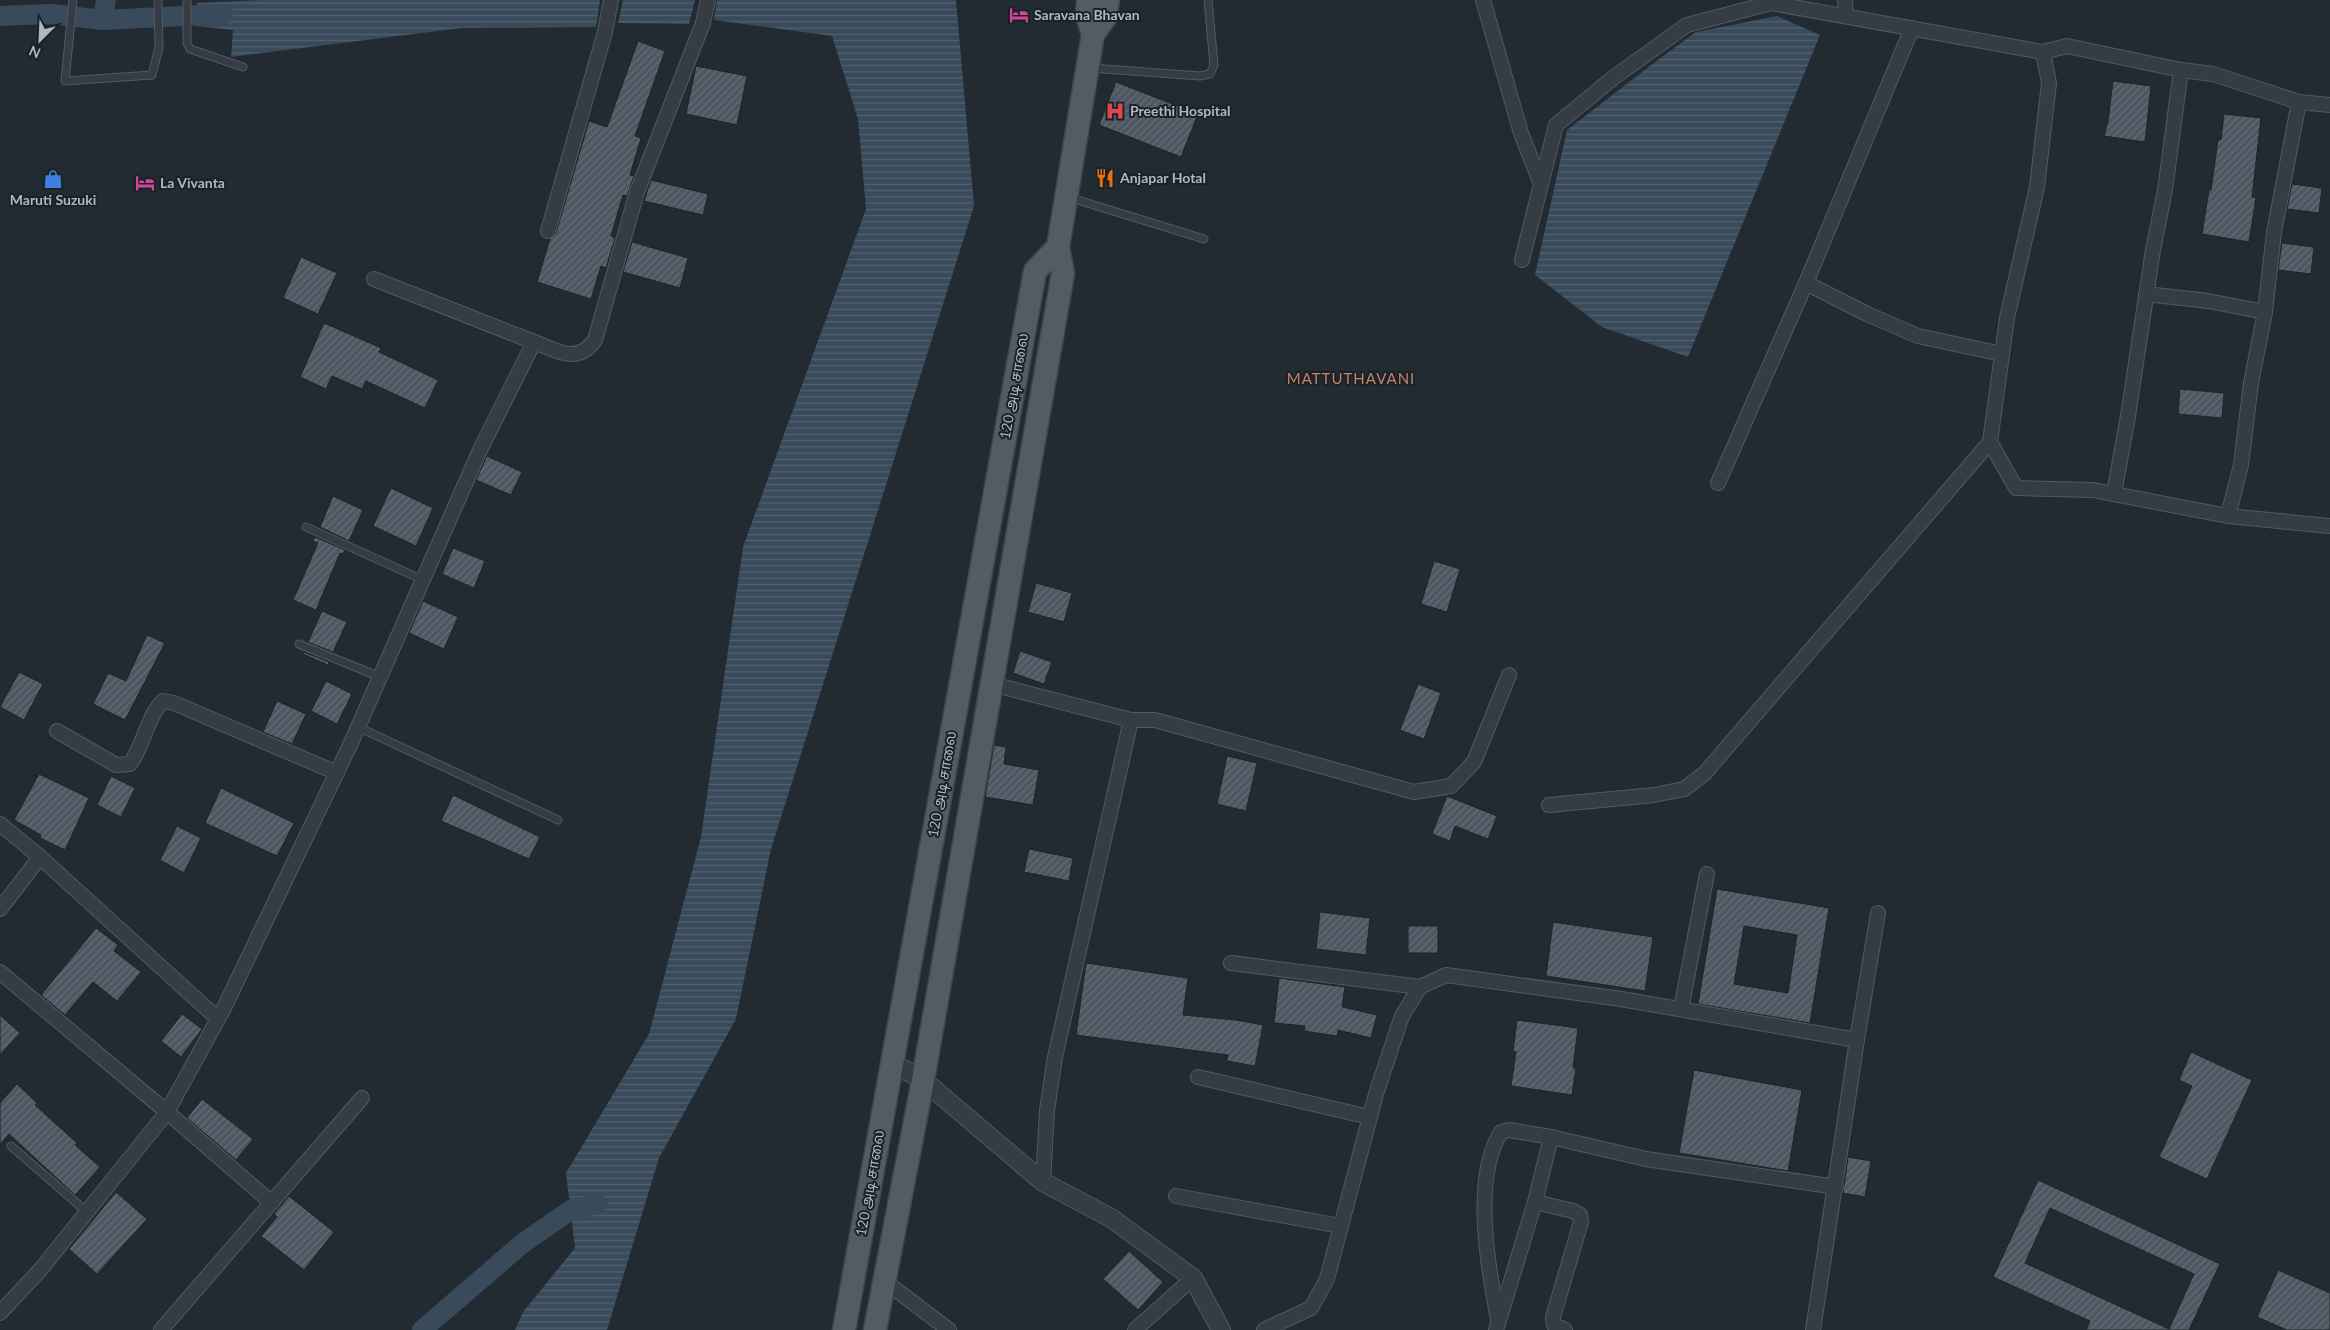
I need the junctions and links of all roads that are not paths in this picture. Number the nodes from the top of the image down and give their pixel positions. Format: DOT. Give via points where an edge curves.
graph roads {
  1 [pos="73,0"];
  2 [pos="611,0"];
  3 [pos="708,0"];
  4 [pos="1088,0"];
  5 [pos="1108,0"];
  6 [pos="1208,0"];
  7 [pos="1483,0"];
  8 [pos="1845,0"];
  9 [pos="158,2"];
  10 [pos="187,2"];
  11 [pos="1846,16"];
  12 [pos="1912,28"];
  13 [pos="1093,34"];
  14 [pos="2043,52"];
  15 [pos="243,67"];
  16 [pos="1088,67"];
  17 [pos="2181,70"];
  18 [pos="2299,102"];
  19 [pos="2330,106"];
  20 [pos="1541,184"];
  21 [pos="1065,196"];
  22 [pos="548,231"];
  23 [pos="1204,239"];
  24 [pos="1058,247"];
  25 [pos="1522,260"];
  26 [pos="374,279"];
  27 [pos="1806,283"];
  28 [pos="2146,294"];
  29 [pos="2265,312"];
  30 [pos="534,342"];
  31 [pos="2002,354"];
  32 [pos="1990,442"];
  33 [pos="1718,483"];
  34 [pos="2114,494"];
  35 [pos="2228,516"];
  36 [pos="2330,526"];
  37 [pos="306,527"];
  38 [pos="422,580"];
  39 [pos="299,644"];
  40 [pos="1509,674"];
  41 [pos="380,678"];
  42 [pos="992,684"];
  43 [pos="1131,720"];
  44 [pos="358,728"];
  45 [pos="57,731"];
  46 [pos="337,773"];
  47 [pos="1549,805"];
  48 [pos="558,820"];
  49 [pos="0,824"];
  50 [pos="40,857"];
  51 [pos="1707,874"];
  52 [pos="0,909"];
  53 [pos="1878,913"];
  54 [pos="1231,963"];
  55 [pos="0,972"];
  56 [pos="1420,987"];
  57 [pos="1681,1009"];
  58 [pos="218,1019"];
  59 [pos="1857,1040"];
  60 [pos="892,1063"];
  61 [pos="1198,1077"];
  62 [pos="923,1080"];
  63 [pos="362,1098"];
  64 [pos="167,1112"];
  65 [pos="1369,1117"];
  66 [pos="1551,1138"];
  67 [pos="10,1146"];
  68 [pos="1043,1182"];
  69 [pos="1836,1187"];
  70 [pos="1176,1196"];
  71 [pos="272,1202"];
  72 [pos="1535,1202"];
  73 [pos="86,1212"];
  74 [pos="1340,1226"];
  75 [pos="1193,1278"];
  76 [pos="883,1280"];
  77 [pos="1,1310"];
  78 [pos="1497,1326"];
  79 [pos="161,1330"];
  80 [pos="844,1330"];
  81 [pos="875,1330"];
  82 [pos="949,1330"];
  83 [pos="1135,1330"];
  84 [pos="1221,1330"];
  85 [pos="1264,1330"];
  86 [pos="1565,1330"];
  87 [pos="1812,1330"];
  1 -- 9 [label="lane" via="65,82 152,75 159,47"];
  2 -- 22 [label="street" via="605,32"];
  3 -- 30 [label="street" via="703,23 637,192 594,340 587,350 573,356"];
  4 -- 13 [label="main road, 120 அடி சாலை" via="1087,16"];
  5 -- 13 [label="main road, 120 அடி சாலை" via="1105,18"];
  6 -- 16 [label="lane" via="1214,65 1210,74 1200,76"];
  7 -- 20 [label="street" via="1521,133"];
  8 -- 11 [label="street"];
  10 -- 15 [label="lane" via="187,43 190,49"];
  11 -- 12 [label="street"];
  11 -- 20 [label="street" via="1771,3 1687,25 1613,78 1556,125"];
  12 -- 14 [label="street"];
  12 -- 27 [label="street"];
  13 -- 16 [label="main road, 120 அடி சாலை"];
  14 -- 17 [label="street" via="2067,46"];
  14 -- 31 [label="street" via="2049,83 2037,188 2007,318"];
  16 -- 21 [label="main road, 120 அடி சாலை"];
  17 -- 18 [label="street" via="2213,74"];
  17 -- 28 [label="street" via="2165,190"];
  18 -- 19 [label="street"];
  18 -- 29 [label="street" via="2274,232"];
  20 -- 25 [label="street"];
  21 -- 23 [label="lane"];
  21 -- 24 [label="main road, 120 அடி சாலை"];
  24 -- 42 [label="main road, 120 அடி சாலை" via="1063,273"];
  24 -- 60 [label="main road, 120 அடி சாலை" via="1035,271"];
  26 -- 30 [label="street"];
  27 -- 31 [label="street" via="1918,336"];
  27 -- 33 [label="street"];
  28 -- 29 [label="street"];
  28 -- 34 [label="street"];
  29 -- 35 [label="street" via="2251,383 2241,465"];
  30 -- 38 [label="street" via="480,450"];
  31 -- 32 [label="street"];
  32 -- 34 [label="street" via="2016,488 2093,490"];
  32 -- 47 [label="street" via="1704,774 1684,789 1654,796"];
  34 -- 35 [label="street"];
  35 -- 36 [label="street"];
  37 -- 38 [label="lane"];
  38 -- 41 [label="street"];
  39 -- 41 [label="lane"];
  40 -- 43 [label="street" via="1474,762 1451,786 1414,792 1155,720"];
  41 -- 44 [label="street"];
  42 -- 43 [label="street"];
  42 -- 62 [label="main road, 120 அடி சாலை"];
  43 -- 68 [label="street" via="1055,1057"];
  44 -- 46 [label="street"];
  44 -- 48 [label="lane"];
  45 -- 46 [label="street" via="116,764 130,764 138,754 157,707 163,701"];
  46 -- 58 [label="street"];
  49 -- 50 [label="street"];
  50 -- 52 [label="street"];
  50 -- 58 [label="street"];
  51 -- 57 [label="street"];
  53 -- 59 [label="street"];
  54 -- 56 [label="street"];
  55 -- 64 [label="street"];
  56 -- 57 [label="street" via="1446,975"];
  56 -- 65 [label="street" via="1402,1016"];
  57 -- 59 [label="street"];
  58 -- 64 [label="street"];
  59 -- 69 [label="street"];
  60 -- 62 [label="street"];
  60 -- 80 [label="main road, 120 அடி சாலை"];
  61 -- 65 [label="street"];
  62 -- 68 [label="street"];
  62 -- 76 [label="main road, 120 அடி சாலை"];
  63 -- 71 [label="street"];
  64 -- 71 [label="street"];
  64 -- 73 [label="street"];
  65 -- 74 [label="street"];
  66 -- 69 [label="street" via="1646,1159"];
  66 -- 72 [label="street"];
  66 -- 78 [label="street" via="1509,1130 1501,1132 1494,1143 1488,1171 1485,1240"];
  67 -- 73 [label="lane"];
  68 -- 75 [label="street" via="1111,1218"];
  69 -- 87 [label="street"];
  70 -- 74 [label="street"];
  71 -- 79 [label="street"];
  72 -- 78 [label="street"];
  72 -- 86 [label="street" via="1573,1211 1580,1215 1582,1222 1553,1317 1554,1325"];
  73 -- 77 [label="street" via="41,1268"];
  74 -- 85 [label="street" via="1327,1279 1311,1308"];
  75 -- 83 [label="street"];
  75 -- 84 [label="street"];
  76 -- 81 [label="main road, 120 அடி சாலை"];
  76 -- 82 [label="street"];
}
